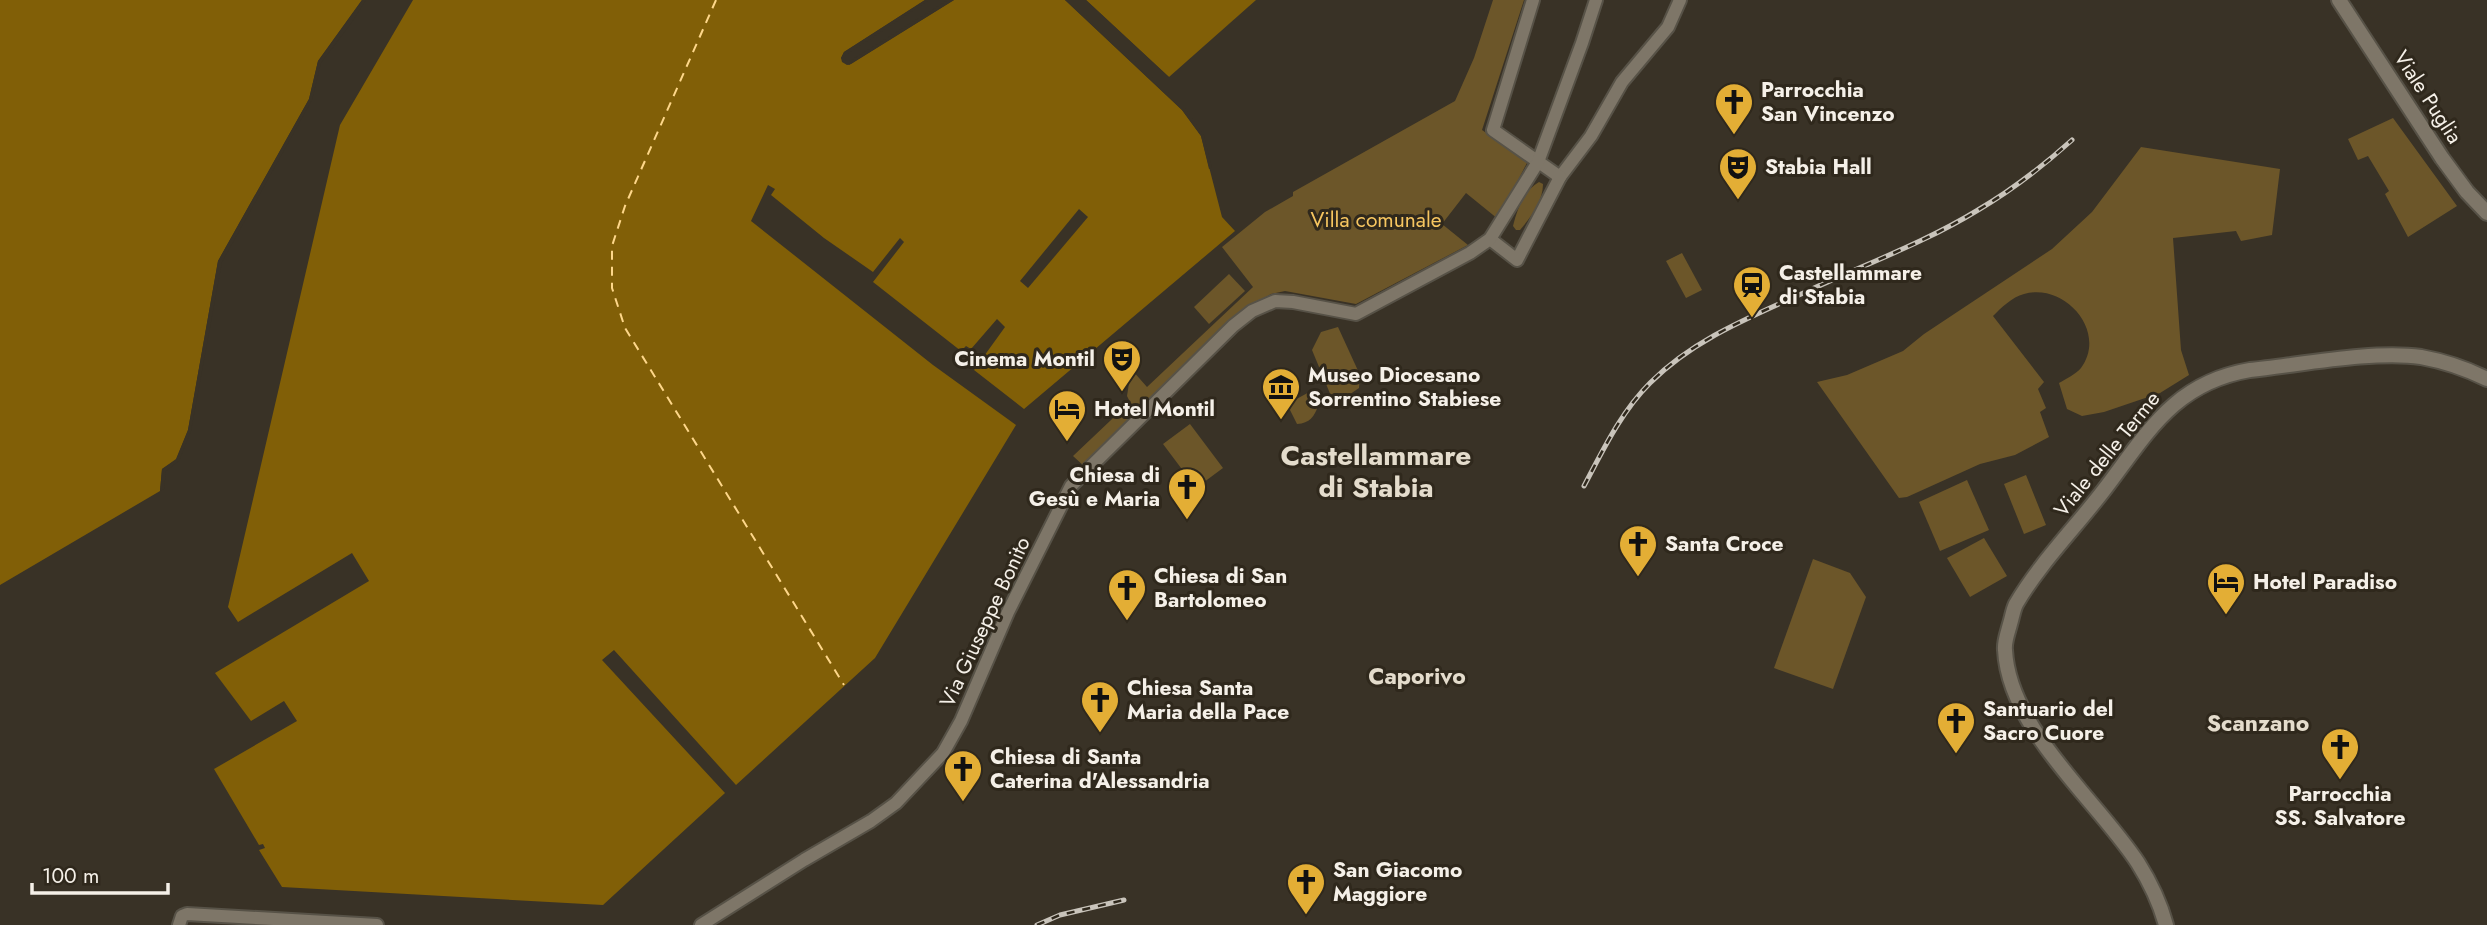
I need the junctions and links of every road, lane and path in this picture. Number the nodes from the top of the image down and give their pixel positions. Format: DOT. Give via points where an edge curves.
graph roads {
  1 [pos="1533,0"];
  2 [pos="1596,0"];
  3 [pos="1679,0"];
  4 [pos="2339,0"];
  5 [pos="1538,162"];
  6 [pos="1560,177"];
  7 [pos="2487,213"];
  8 [pos="1490,239"];
  9 [pos="2487,379"];
  10 [pos="179,925"];
  11 [pos="377,925"];
  12 [pos="701,925"];
  13 [pos="2166,925"];
  1 -- 5 [label="street" via="1493,130"];
  2 -- 5 [label="street"];
  3 -- 6 [label="street" via="1668,27 1622,82 1591,136"];
  4 -- 7 [label="main road, Viale Puglia" via="2442,158"];
  5 -- 6 [label="street"];
  5 -- 8 [label="street"];
  6 -- 8 [label="street" via="1517,260"];
  8 -- 12 [label="street, Via Giuseppe Bonito" via="1356,314 1275,301 1233,326 1071,486 943,753 896,803 871,821"];
  9 -- 13 [label="main road, Viale delle Terme" via="2420,357 2379,356 2250,370 2205,382 2178,399 2155,424 2015,606 2004,647 2009,680 2026,718 2137,862"];
  10 -- 11 [label="street" via="187,914"];
}
